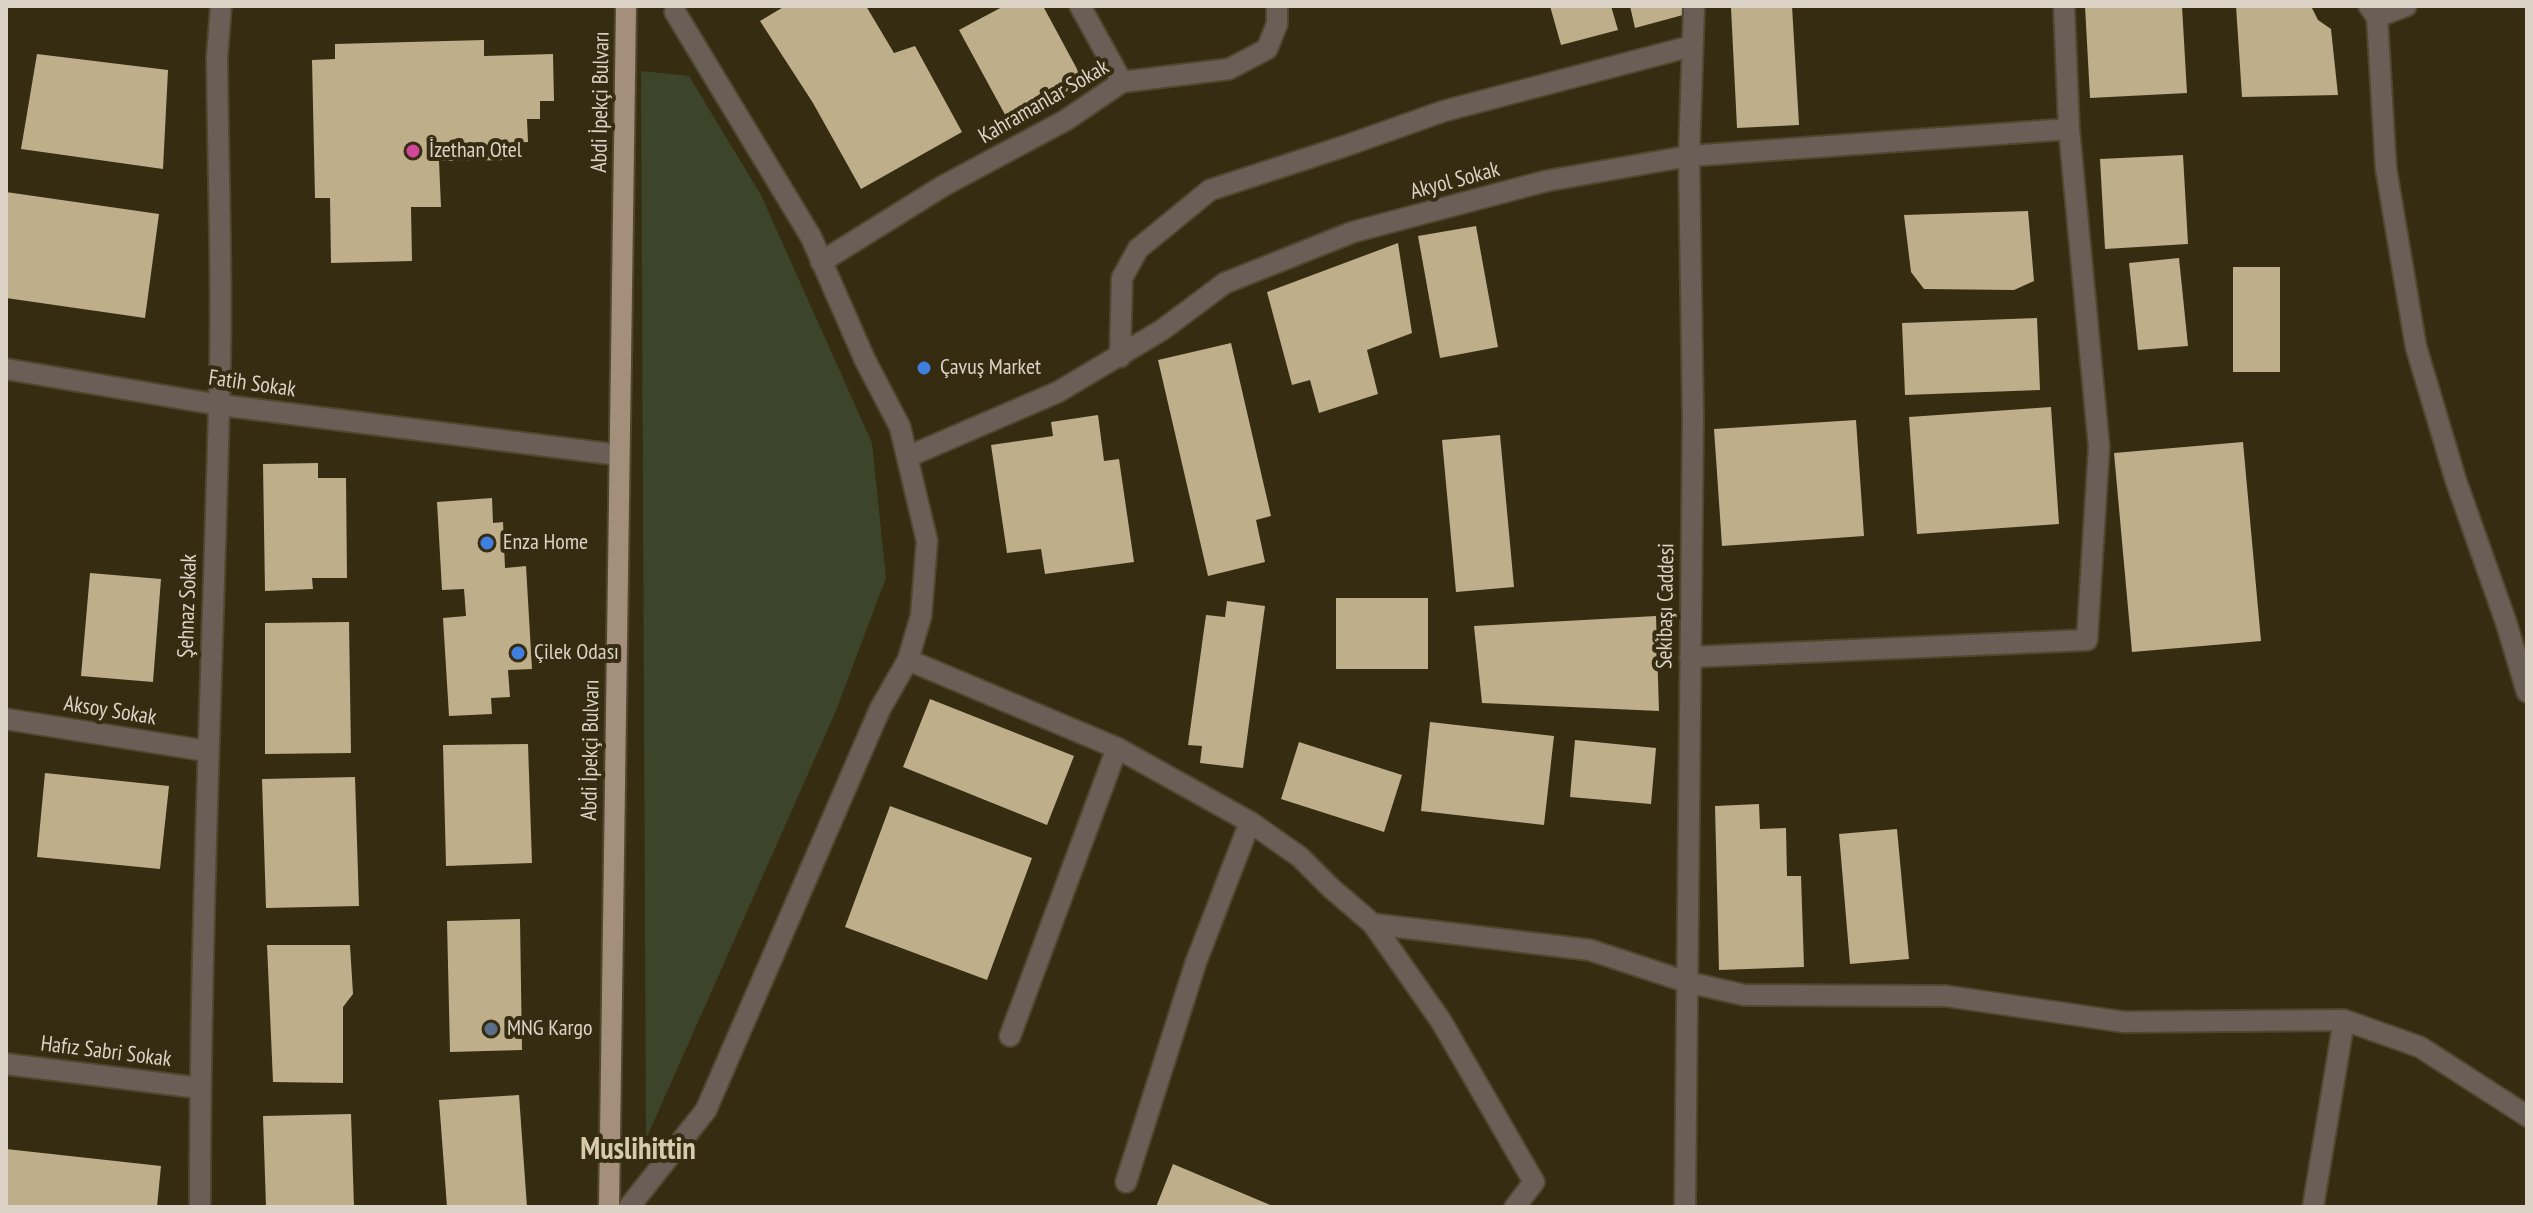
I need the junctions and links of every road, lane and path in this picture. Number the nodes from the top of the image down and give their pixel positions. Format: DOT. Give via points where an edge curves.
graph roads {
  1 [pos="221,6"];
  2 [pos="626,6"];
  3 [pos="1080,6"];
  4 [pos="1277,6"];
  5 [pos="1694,6"];
  6 [pos="2064,6"];
  7 [pos="2406,6"];
  8 [pos="672,8"];
  9 [pos="2373,12"];
  10 [pos="1692,46"];
  11 [pos="1122,82"];
  12 [pos="2069,129"];
  13 [pos="1689,156"];
  14 [pos="821,262"];
  15 [pos="1120,357"];
  16 [pos="6,369"];
  17 [pos="220,405"];
  18 [pos="619,455"];
  19 [pos="907,457"];
  20 [pos="1690,657"];
  21 [pos="908,660"];
  22 [pos="2527,692"];
  23 [pos="6,719"];
  24 [pos="1117,748"];
  25 [pos="207,751"];
  26 [pos="1250,822"];
  27 [pos="1373,924"];
  28 [pos="1687,982"];
  29 [pos="2344,1020"];
  30 [pos="1010,1036"];
  31 [pos="6,1064"];
  32 [pos="200,1088"];
  33 [pos="2527,1116"];
  34 [pos="1126,1182"];
  35 [pos="200,1207"];
  36 [pos="609,1207"];
  37 [pos="629,1207"];
  38 [pos="1515,1207"];
  39 [pos="1685,1207"];
  40 [pos="2313,1207"];
  1 -- 17 [label="street, Şehnaz Sokak"];
  2 -- 18 [label="main road, Abdi İpekçi Bulvarı"];
  3 -- 11 [label="street"];
  4 -- 11 [label="street, Kahramanlar Sokak" via="1277,24 1267,49 1229,69"];
  5 -- 10 [label="street, Sekibaşı Caddesi"];
  6 -- 12 [label="street"];
  7 -- 9 [label="street"];
  8 -- 14 [label="street" via="811,237"];
  9 -- 22 [label="street" via="2386,169 2416,347"];
  10 -- 13 [label="street, Sekibaşı Caddesi"];
  10 -- 15 [label="street" via="1444,111 1210,190 1138,249 1122,278"];
  11 -- 14 [label="street, Kahramanlar Sokak"];
  12 -- 13 [label="street, Akyol Sokak"];
  12 -- 20 [label="street" via="2099,447 2087,640"];
  13 -- 15 [label="street, Akyol Sokak" via="1546,181 1353,232 1225,283"];
  13 -- 20 [label="street, Sekibaşı Caddesi"];
  14 -- 19 [label="street" via="900,427"];
  15 -- 19 [label="street, Akyol Sokak" via="1058,392"];
  16 -- 17 [label="street, Fatih Sokak"];
  17 -- 18 [label="street, Fatih Sokak"];
  17 -- 25 [label="street, Şehnaz Sokak"];
  18 -- 36 [label="main road, Abdi İpekçi Bulvarı"];
  19 -- 21 [label="street" via="927,541 921,616"];
  20 -- 28 [label="street, Sekibaşı Caddesi"];
  21 -- 24 [label="street"];
  21 -- 37 [label="street" via="880,709 706,1110"];
  23 -- 25 [label="street, Aksoy Sokak"];
  24 -- 26 [label="street"];
  24 -- 30 [label="street"];
  25 -- 32 [label="street, Şehnaz Sokak"];
  26 -- 27 [label="street" via="1300,857"];
  26 -- 34 [label="street" via="1196,962"];
  27 -- 28 [label="street" via="1590,950"];
  27 -- 38 [label="street" via="1441,1021 1534,1182"];
  28 -- 29 [label="street" via="1744,995 1946,996 2124,1022"];
  28 -- 39 [label="street, Sekibaşı Caddesi"];
  29 -- 33 [label="street" via="2420,1047"];
  29 -- 40 [label="street"];
  31 -- 32 [label="street, Hafız Sabri Sokak"];
  32 -- 35 [label="street, Şehnaz Sokak"];
}
